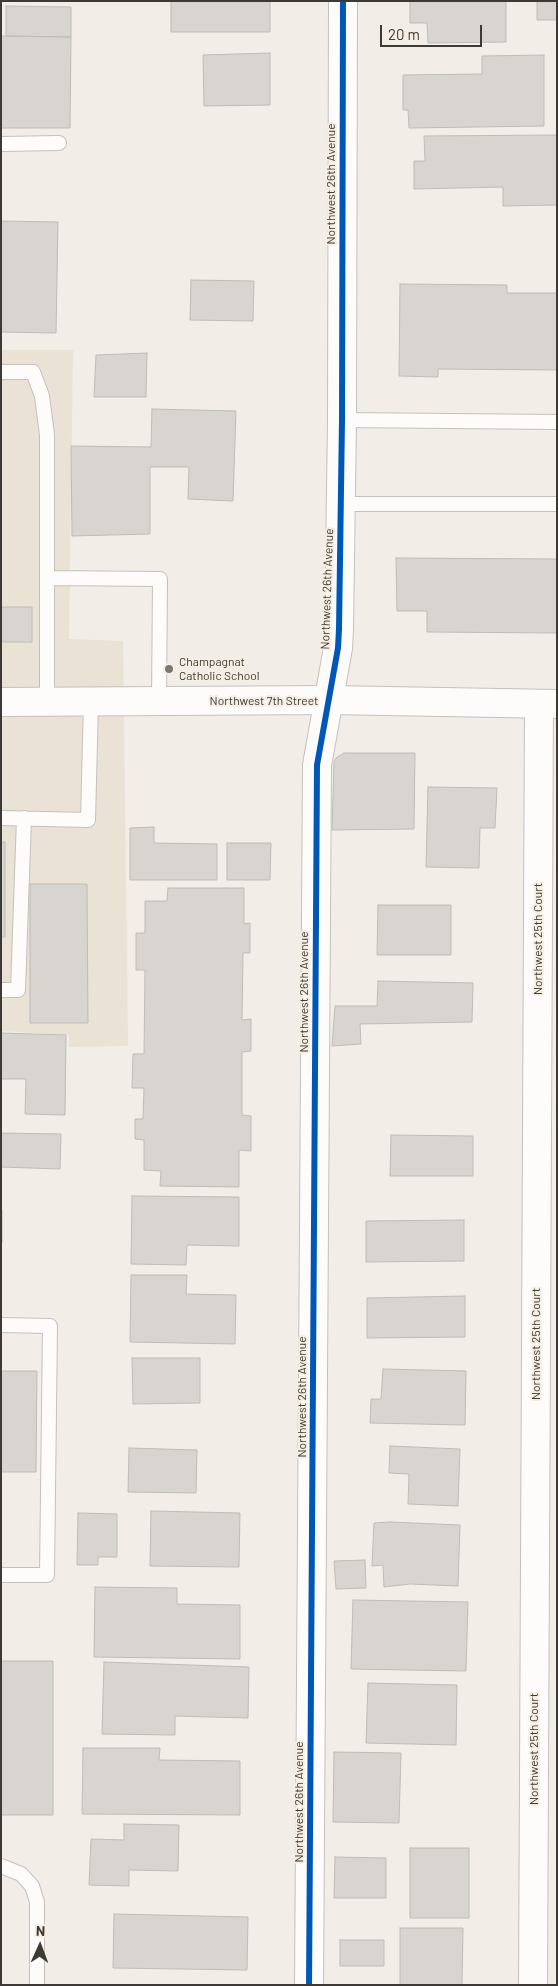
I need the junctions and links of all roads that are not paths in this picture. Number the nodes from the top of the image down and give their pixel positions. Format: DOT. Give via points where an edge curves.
graph roads {
  1 [pos="343,1"];
  2 [pos="59,143"];
  3 [pos="1,144"];
  4 [pos="1,372"];
  5 [pos="342,420"];
  6 [pos="557,422"];
  7 [pos="341,504"];
  8 [pos="557,504"];
  9 [pos="47,578"];
  10 [pos="329,700"];
  11 [pos="1,702"];
  12 [pos="47,702"];
  13 [pos="91,702"];
  14 [pos="159,702"];
  15 [pos="548,704"];
  16 [pos="1,818"];
  17 [pos="24,818"];
  18 [pos="1,990"];
  19 [pos="1,1325"];
  20 [pos="1,1575"];
  21 [pos="1,1866"];
  22 [pos="37,1985"];
  23 [pos="310,1985"];
  24 [pos="533,1985"];
  1 -- 5 [label="street, Northwest 26th Avenue"];
  2 -- 3 [label="lane"];
  4 -- 9 [label="lane" via="33,372 42,396 46,435"];
  5 -- 6 [label="lane"];
  5 -- 7 [label="street, Northwest 26th Avenue"];
  7 -- 8 [label="lane"];
  7 -- 10 [label="street, Northwest 26th Avenue" via="338,648"];
  9 -- 12 [label="lane"];
  9 -- 14 [label="lane" via="160,579"];
  10 -- 14 [label="street, Northwest 7th Street"];
  10 -- 15 [label="street, Northwest 7th Street"];
  10 -- 23 [label="street, Northwest 26th Avenue" via="317,765"];
  11 -- 12 [label="street, Northwest 7th Street"];
  12 -- 13 [label="street, Northwest 7th Street"];
  13 -- 14 [label="street, Northwest 7th Street"];
  13 -- 17 [label="lane" via="88,820"];
  15 -- 24 [label="street, Northwest 25th Court"];
  16 -- 17 [label="lane"];
  17 -- 18 [label="lane" via="18,990"];
  19 -- 20 [label="lane" via="50,1326 47,1575"];
  21 -- 22 [label="lane" via="21,1874 32,1886 36,1902"];
}
